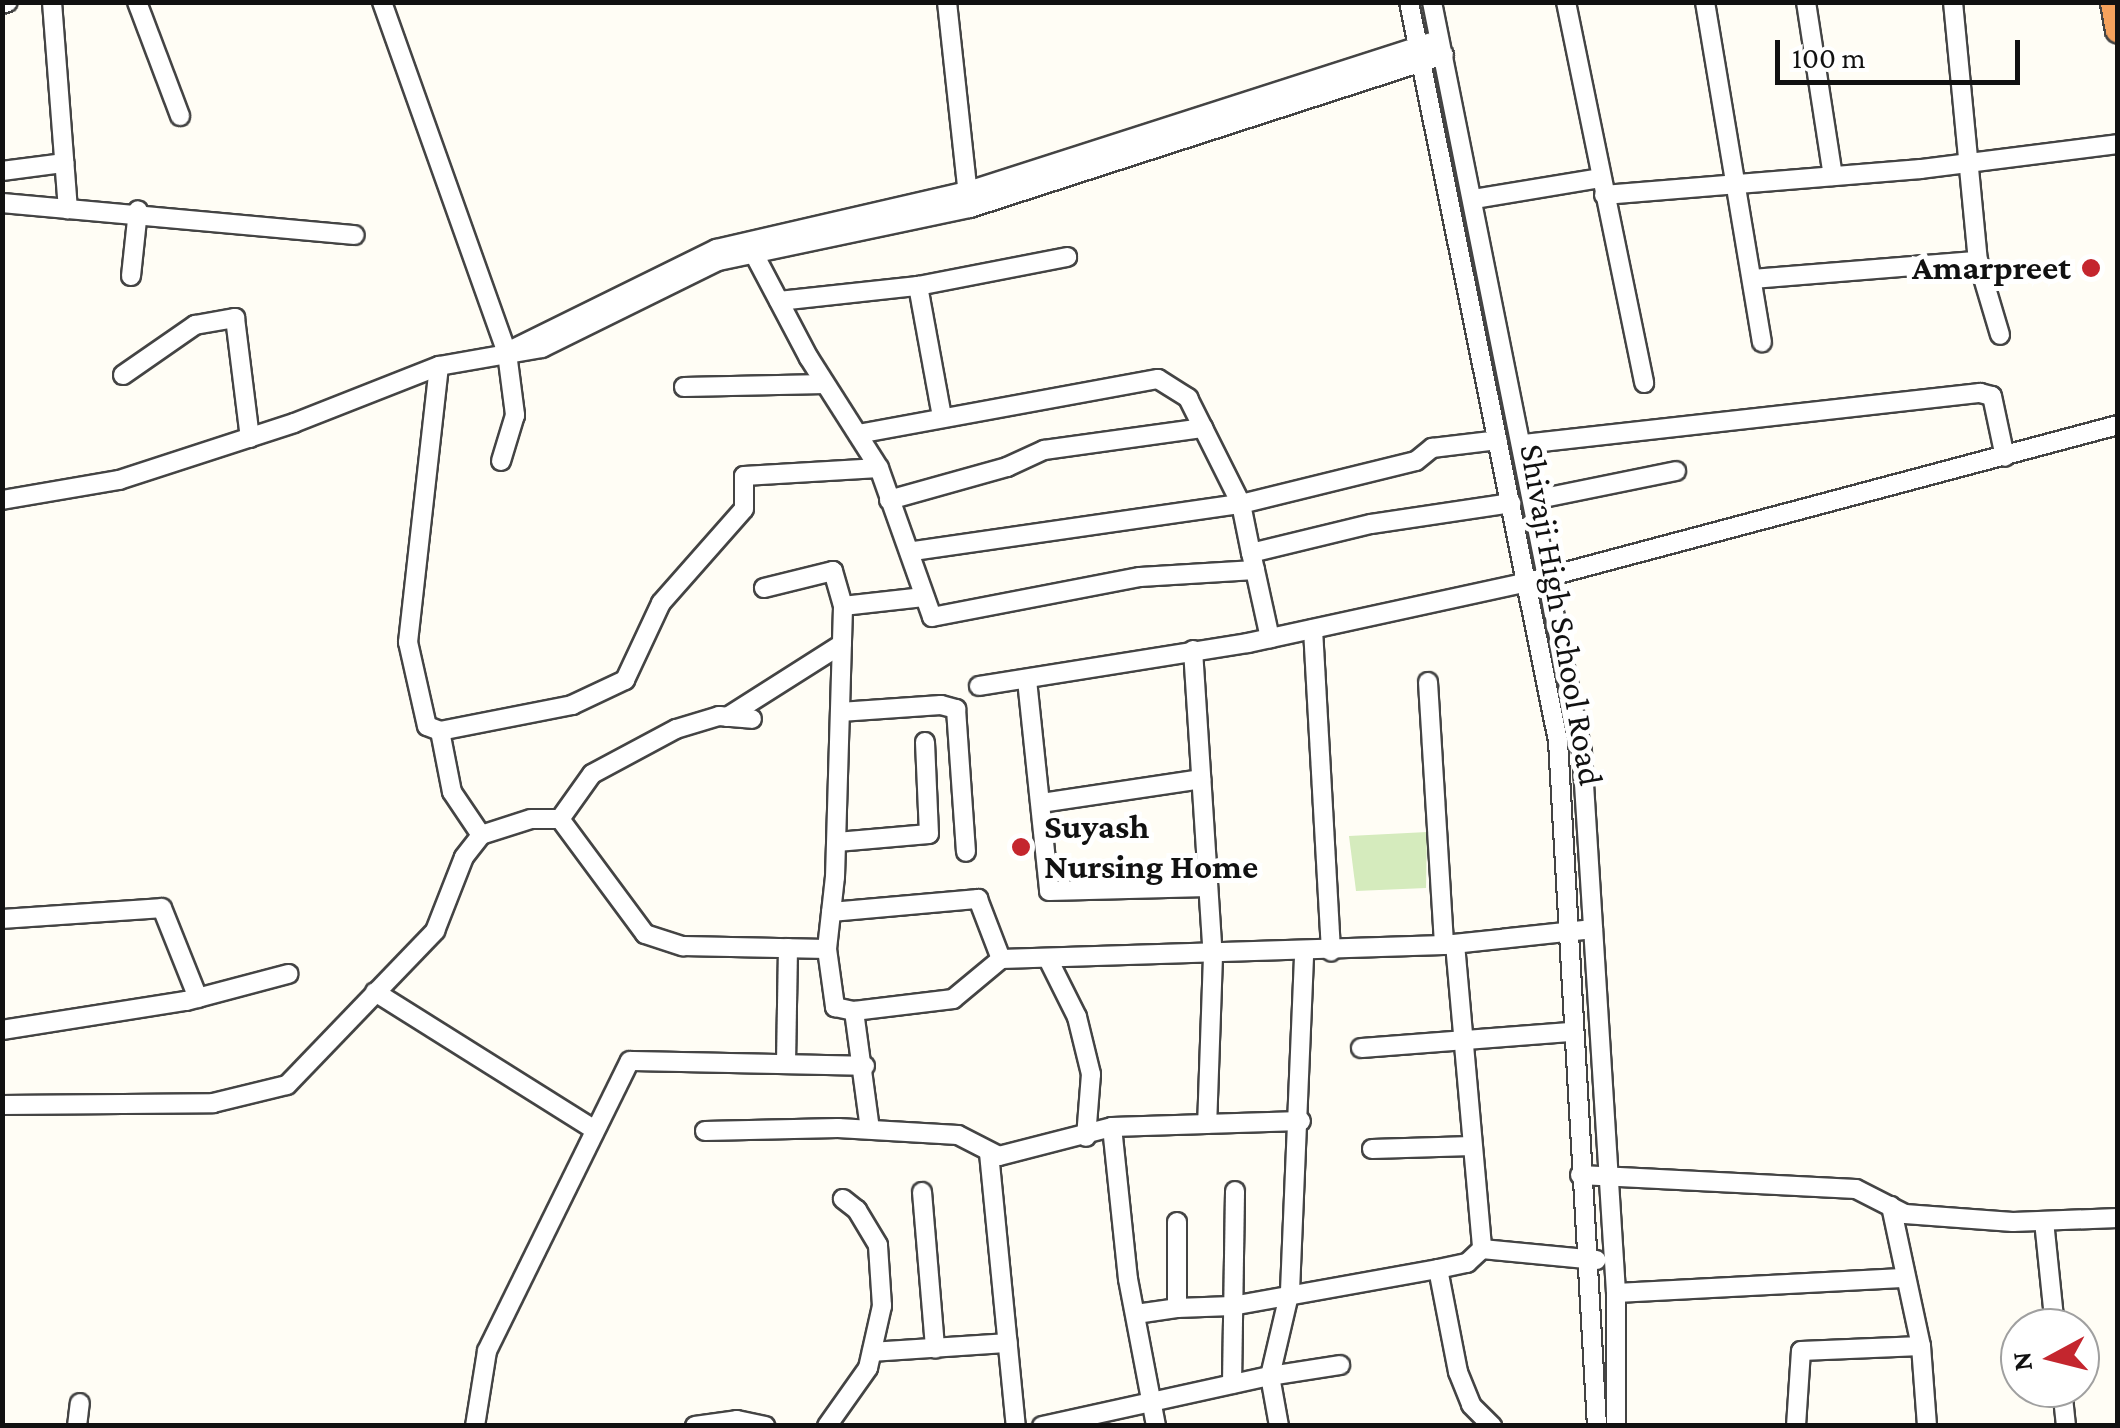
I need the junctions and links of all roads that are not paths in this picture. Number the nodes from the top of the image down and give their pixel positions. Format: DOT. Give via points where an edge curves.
graph roads {
  1 [pos="52,2"];
  2 [pos="137,2"];
  3 [pos="382,2"];
  4 [pos="946,2"];
  5 [pos="1409,2"];
  6 [pos="1432,2"];
  7 [pos="1566,2"];
  8 [pos="1705,2"];
  9 [pos="1806,2"];
  10 [pos="1952,2"];
  11 [pos="2113,2"];
  12 [pos="2118,30"];
  13 [pos="1442,47"];
  14 [pos="1422,54"];
  15 [pos="180,116"];
  16 [pos="2118,144"];
  17 [pos="64,163"];
  18 [pos="1964,163"];
  19 [pos="2,171"];
  20 [pos="1834,176"];
  21 [pos="1735,184"];
  22 [pos="1602,186"];
  23 [pos="1474,199"];
  24 [pos="969,200"];
  25 [pos="2,202"];
  26 [pos="68,208"];
  27 [pos="138,210"];
  28 [pos="355,235"];
  29 [pos="753,252"];
  30 [pos="1067,257"];
  31 [pos="1978,261"];
  32 [pos="131,276"];
  33 [pos="1752,279"];
  34 [pos="918,286"];
  35 [pos="779,302"];
  36 [pos="2000,335"];
  37 [pos="1762,342"];
  38 [pos="507,353"];
  39 [pos="439,366"];
  40 [pos="122,375"];
  41 [pos="1644,383"];
  42 [pos="825,384"];
  43 [pos="684,387"];
  44 [pos="942,418"];
  45 [pos="2118,426"];
  46 [pos="1203,428"];
  47 [pos="858,434"];
  48 [pos="250,438"];
  49 [pos="1498,440"];
  50 [pos="1524,444"];
  51 [pos="2005,457"];
  52 [pos="501,461"];
  53 [pos="879,468"];
  54 [pos="1676,471"];
  55 [pos="2,500"];
  56 [pos="890,500"];
  57 [pos="1534,500"];
  58 [pos="1241,504"];
  59 [pos="1511,504"];
  60 [pos="912,551"];
  61 [pos="1253,561"];
  62 [pos="1549,577"];
  63 [pos="1528,582"];
  64 [pos="764,588"];
  65 [pos="923,597"];
  66 [pos="842,606"];
  67 [pos="1312,629"];
  68 [pos="1270,638"];
  69 [pos="842,644"];
  70 [pos="1193,650"];
  71 [pos="1027,680"];
  72 [pos="1428,682"];
  73 [pos="979,686"];
  74 [pos="840,712"];
  75 [pos="726,717"];
  76 [pos="752,720"];
  77 [pos="440,730"];
  78 [pos="924,742"];
  79 [pos="1202,779"];
  80 [pos="1041,802"];
  81 [pos="560,819"];
  82 [pos="481,835"];
  83 [pos="837,842"];
  84 [pos="966,852"];
  85 [pos="1208,887"];
  86 [pos="831,912"];
  87 [pos="2,919"];
  88 [pos="1593,929"];
  89 [pos="1570,931"];
  90 [pos="1449,945"];
  91 [pos="788,948"];
  92 [pos="827,949"];
  93 [pos="1330,951"];
  94 [pos="1304,952"];
  95 [pos="1213,956"];
  96 [pos="1001,959"];
  97 [pos="1048,959"];
  98 [pos="288,974"];
  99 [pos="198,998"];
  100 [pos="369,999"];
  101 [pos="854,1011"];
  102 [pos="2,1030"];
  103 [pos="1570,1032"];
  104 [pos="1462,1039"];
  105 [pos="1361,1048"];
  106 [pos="786,1063"];
  107 [pos="865,1066"];
  108 [pos="2,1105"];
  109 [pos="1301,1121"];
  110 [pos="1207,1124"];
  111 [pos="1112,1127"];
  112 [pos="592,1128"];
  113 [pos="870,1129"];
  114 [pos="705,1131"];
  115 [pos="1086,1136"];
  116 [pos="1472,1146"];
  117 [pos="1372,1148"];
  118 [pos="990,1153"];
  119 [pos="1580,1175"];
  120 [pos="1608,1175"];
  121 [pos="1234,1191"];
  122 [pos="922,1192"];
  123 [pos="843,1200"];
  124 [pos="1890,1206"];
  125 [pos="2118,1218"];
  126 [pos="2044,1220"];
  127 [pos="1177,1222"];
  128 [pos="1482,1249"];
  129 [pos="1588,1256"];
  130 [pos="1438,1269"];
  131 [pos="1614,1270"];
  132 [pos="1903,1278"];
  133 [pos="1290,1291"];
  134 [pos="1616,1293"];
  135 [pos="1232,1306"];
  136 [pos="1176,1308"];
  137 [pos="2054,1308"];
  138 [pos="1136,1314"];
  139 [pos="1008,1343"];
  140 [pos="1921,1346"];
  141 [pos="935,1348"];
  142 [pos="872,1352"];
  143 [pos="1340,1365"];
  144 [pos="1270,1376"];
  145 [pos="1232,1384"];
  146 [pos="1150,1398"];
  147 [pos="80,1403"];
  148 [pos="77,1426"];
  149 [pos="476,1426"];
  150 [pos="694,1426"];
  151 [pos="765,1426"];
  152 [pos="827,1426"];
  153 [pos="1016,1426"];
  154 [pos="1042,1426"];
  155 [pos="1156,1426"];
  156 [pos="1279,1426"];
  157 [pos="1492,1426"];
  158 [pos="1597,1426"];
  159 [pos="1616,1426"];
  160 [pos="1796,1426"];
  161 [pos="1927,1426"];
  1 -- 17 [label="street"];
  2 -- 15 [label="street"];
  3 -- 38 [label="street"];
  4 -- 24 [label="street"];
  5 -- 14 [label="street, Shivaji High School Road"];
  6 -- 13 [label="street, Shivaji High School Road"];
  7 -- 22 [label="street"];
  8 -- 21 [label="street"];
  9 -- 20 [label="street"];
  10 -- 18 [label="street"];
  11 -- 12 [label="highway"];
  13 -- 14 [label="street"];
  13 -- 23 [label="street, Shivaji High School Road"];
  14 -- 24 [label="street"];
  14 -- 49 [label="street, Shivaji High School Road"];
  16 -- 18 [label="street"];
  17 -- 19 [label="street"];
  17 -- 26 [label="street"];
  18 -- 20 [label="street"];
  18 -- 31 [label="street"];
  20 -- 21 [label="street"];
  21 -- 22 [label="street"];
  21 -- 33 [label="street"];
  22 -- 23 [label="street"];
  22 -- 41 [label="street"];
  23 -- 50 [label="street, Shivaji High School Road"];
  24 -- 29 [label="street"];
  24 -- 38 [label="street" via="716,250"];
  25 -- 26 [label="street"];
  26 -- 27 [label="street"];
  27 -- 28 [label="street"];
  27 -- 32 [label="street"];
  29 -- 35 [label="street"];
  29 -- 38 [label="street" via="718,261 542,348"];
  30 -- 34 [label="street"];
  31 -- 33 [label="street"];
  31 -- 36 [label="street"];
  33 -- 37 [label="street"];
  34 -- 35 [label="street"];
  34 -- 44 [label="street"];
  35 -- 42 [label="street"];
  38 -- 39 [label="street"];
  38 -- 52 [label="street" via="515,414"];
  39 -- 48 [label="street"];
  39 -- 77 [label="street" via="408,642 427,726"];
  40 -- 48 [label="street" via="195,325 235,318"];
  42 -- 43 [label="street"];
  42 -- 47 [label="street"];
  44 -- 46 [label="street" via="1158,379 1188,398"];
  44 -- 47 [label="street"];
  45 -- 51 [label="street"];
  46 -- 56 [label="street" via="1044,450"];
  46 -- 58 [label="street"];
  47 -- 53 [label="street"];
  48 -- 55 [label="street" via="119,480"];
  49 -- 58 [label="street" via="1432,448 1416,461"];
  49 -- 59 [label="street, Shivaji High School Road"];
  50 -- 51 [label="street" via="1980,393 1992,396"];
  50 -- 57 [label="street, Shivaji High School Road"];
  51 -- 62 [label="street"];
  53 -- 56 [label="street"];
  53 -- 77 [label="street" via="744,476 744,509 660,603 625,680 572,705"];
  54 -- 57 [label="street"];
  56 -- 60 [label="street"];
  57 -- 62 [label="street, Shivaji High School Road"];
  58 -- 60 [label="street"];
  58 -- 61 [label="street"];
  59 -- 61 [label="street" via="1371,524"];
  59 -- 63 [label="street, Shivaji High School Road"];
  60 -- 65 [label="street"];
  61 -- 65 [label="street" via="932,617"];
  61 -- 68 [label="street"];
  62 -- 63 [label="street"];
  62 -- 88 [label="street, Shivaji High School Road" via="1582,752"];
  63 -- 67 [label="street"];
  63 -- 89 [label="street, Shivaji High School Road" via="1558,741"];
  64 -- 66 [label="street" via="833,572"];
  65 -- 66 [label="street"];
  66 -- 69 [label="street"];
  67 -- 68 [label="street"];
  67 -- 93 [label="street"];
  68 -- 70 [label="street"];
  69 -- 74 [label="street"];
  69 -- 75 [label="street"];
  70 -- 71 [label="street"];
  70 -- 79 [label="street"];
  71 -- 73 [label="street"];
  71 -- 80 [label="street"];
  72 -- 90 [label="street"];
  74 -- 83 [label="street"];
  74 -- 84 [label="street" via="941,704 956,710"];
  75 -- 76 [label="street"];
  75 -- 81 [label="street" via="676,729 592,774"];
  77 -- 82 [label="street" via="452,792"];
  78 -- 83 [label="street" via="929,834"];
  79 -- 80 [label="street"];
  79 -- 85 [label="street"];
  80 -- 85 [label="street" via="1049,891"];
  81 -- 82 [label="street" via="531,819"];
  81 -- 91 [label="street" via="644,934 683,946"];
  82 -- 100 [label="street" via="464,857 435,931"];
  83 -- 86 [label="street"];
  85 -- 95 [label="street"];
  86 -- 92 [label="street"];
  86 -- 96 [label="street" via="978,899"];
  87 -- 99 [label="street" via="162,908"];
  88 -- 89 [label="street"];
  88 -- 120 [label="street, Shivaji High School Road"];
  89 -- 90 [label="street"];
  89 -- 103 [label="street, Shivaji High School Road"];
  90 -- 93 [label="street"];
  90 -- 104 [label="street"];
  91 -- 92 [label="street"];
  91 -- 106 [label="street"];
  92 -- 101 [label="street" via="835,1006"];
  93 -- 94 [label="street"];
  94 -- 95 [label="street"];
  94 -- 109 [label="street"];
  95 -- 97 [label="street"];
  95 -- 110 [label="street"];
  96 -- 97 [label="street"];
  96 -- 101 [label="street" via="953,999"];
  97 -- 115 [label="street" via="1077,1017 1092,1074"];
  98 -- 99 [label="street"];
  99 -- 102 [label="street"];
  100 -- 108 [label="street" via="287,1085 213,1103"];
  100 -- 112 [label="street"];
  101 -- 107 [label="street"];
  103 -- 104 [label="street"];
  103 -- 119 [label="street, Shivaji High School Road"];
  104 -- 105 [label="street"];
  104 -- 116 [label="street"];
  106 -- 107 [label="street"];
  106 -- 112 [label="street" via="630,1062"];
  107 -- 113 [label="street"];
  109 -- 110 [label="street"];
  109 -- 133 [label="street"];
  110 -- 111 [label="street"];
  111 -- 115 [label="street"];
  111 -- 138 [label="street"];
  112 -- 149 [label="street" via="487,1352"];
  113 -- 114 [label="street"];
  113 -- 118 [label="street" via="958,1135"];
  115 -- 118 [label="street"];
  116 -- 117 [label="street"];
  116 -- 128 [label="street"];
  118 -- 139 [label="street"];
  119 -- 120 [label="street"];
  119 -- 129 [label="street, Shivaji High School Road"];
  120 -- 124 [label="street" via="1856,1189"];
  120 -- 131 [label="street, Shivaji High School Road"];
  121 -- 135 [label="street"];
  122 -- 141 [label="street"];
  123 -- 142 [label="street" via="878,1245 882,1306"];
  124 -- 126 [label="street" via="1905,1214"];
  124 -- 132 [label="street"];
  125 -- 126 [label="street"];
  126 -- 137 [label="street"];
  127 -- 136 [label="street"];
  128 -- 129 [label="street"];
  128 -- 130 [label="street" via="1467,1263"];
  129 -- 131 [label="street"];
  129 -- 158 [label="street, Shivaji High School Road"];
  130 -- 133 [label="street"];
  130 -- 157 [label="street" via="1458,1372 1472,1405"];
  131 -- 134 [label="street, Shivaji High School Road"];
  132 -- 134 [label="street"];
  132 -- 140 [label="street"];
  133 -- 135 [label="street"];
  133 -- 144 [label="street"];
  134 -- 159 [label="street, Shivaji High School Road"];
  135 -- 136 [label="street"];
  135 -- 145 [label="street"];
  136 -- 138 [label="street"];
  138 -- 146 [label="street"];
  139 -- 141 [label="street"];
  139 -- 153 [label="street"];
  140 -- 160 [label="street" via="1800,1352"];
  140 -- 161 [label="street"];
  141 -- 142 [label="street"];
  142 -- 152 [label="street"];
  143 -- 144 [label="street"];
  144 -- 145 [label="street"];
  144 -- 156 [label="street"];
  145 -- 146 [label="street"];
  146 -- 154 [label="street"];
  146 -- 155 [label="street"];
  147 -- 148 [label="street"];
  150 -- 151 [label="street"];
}
